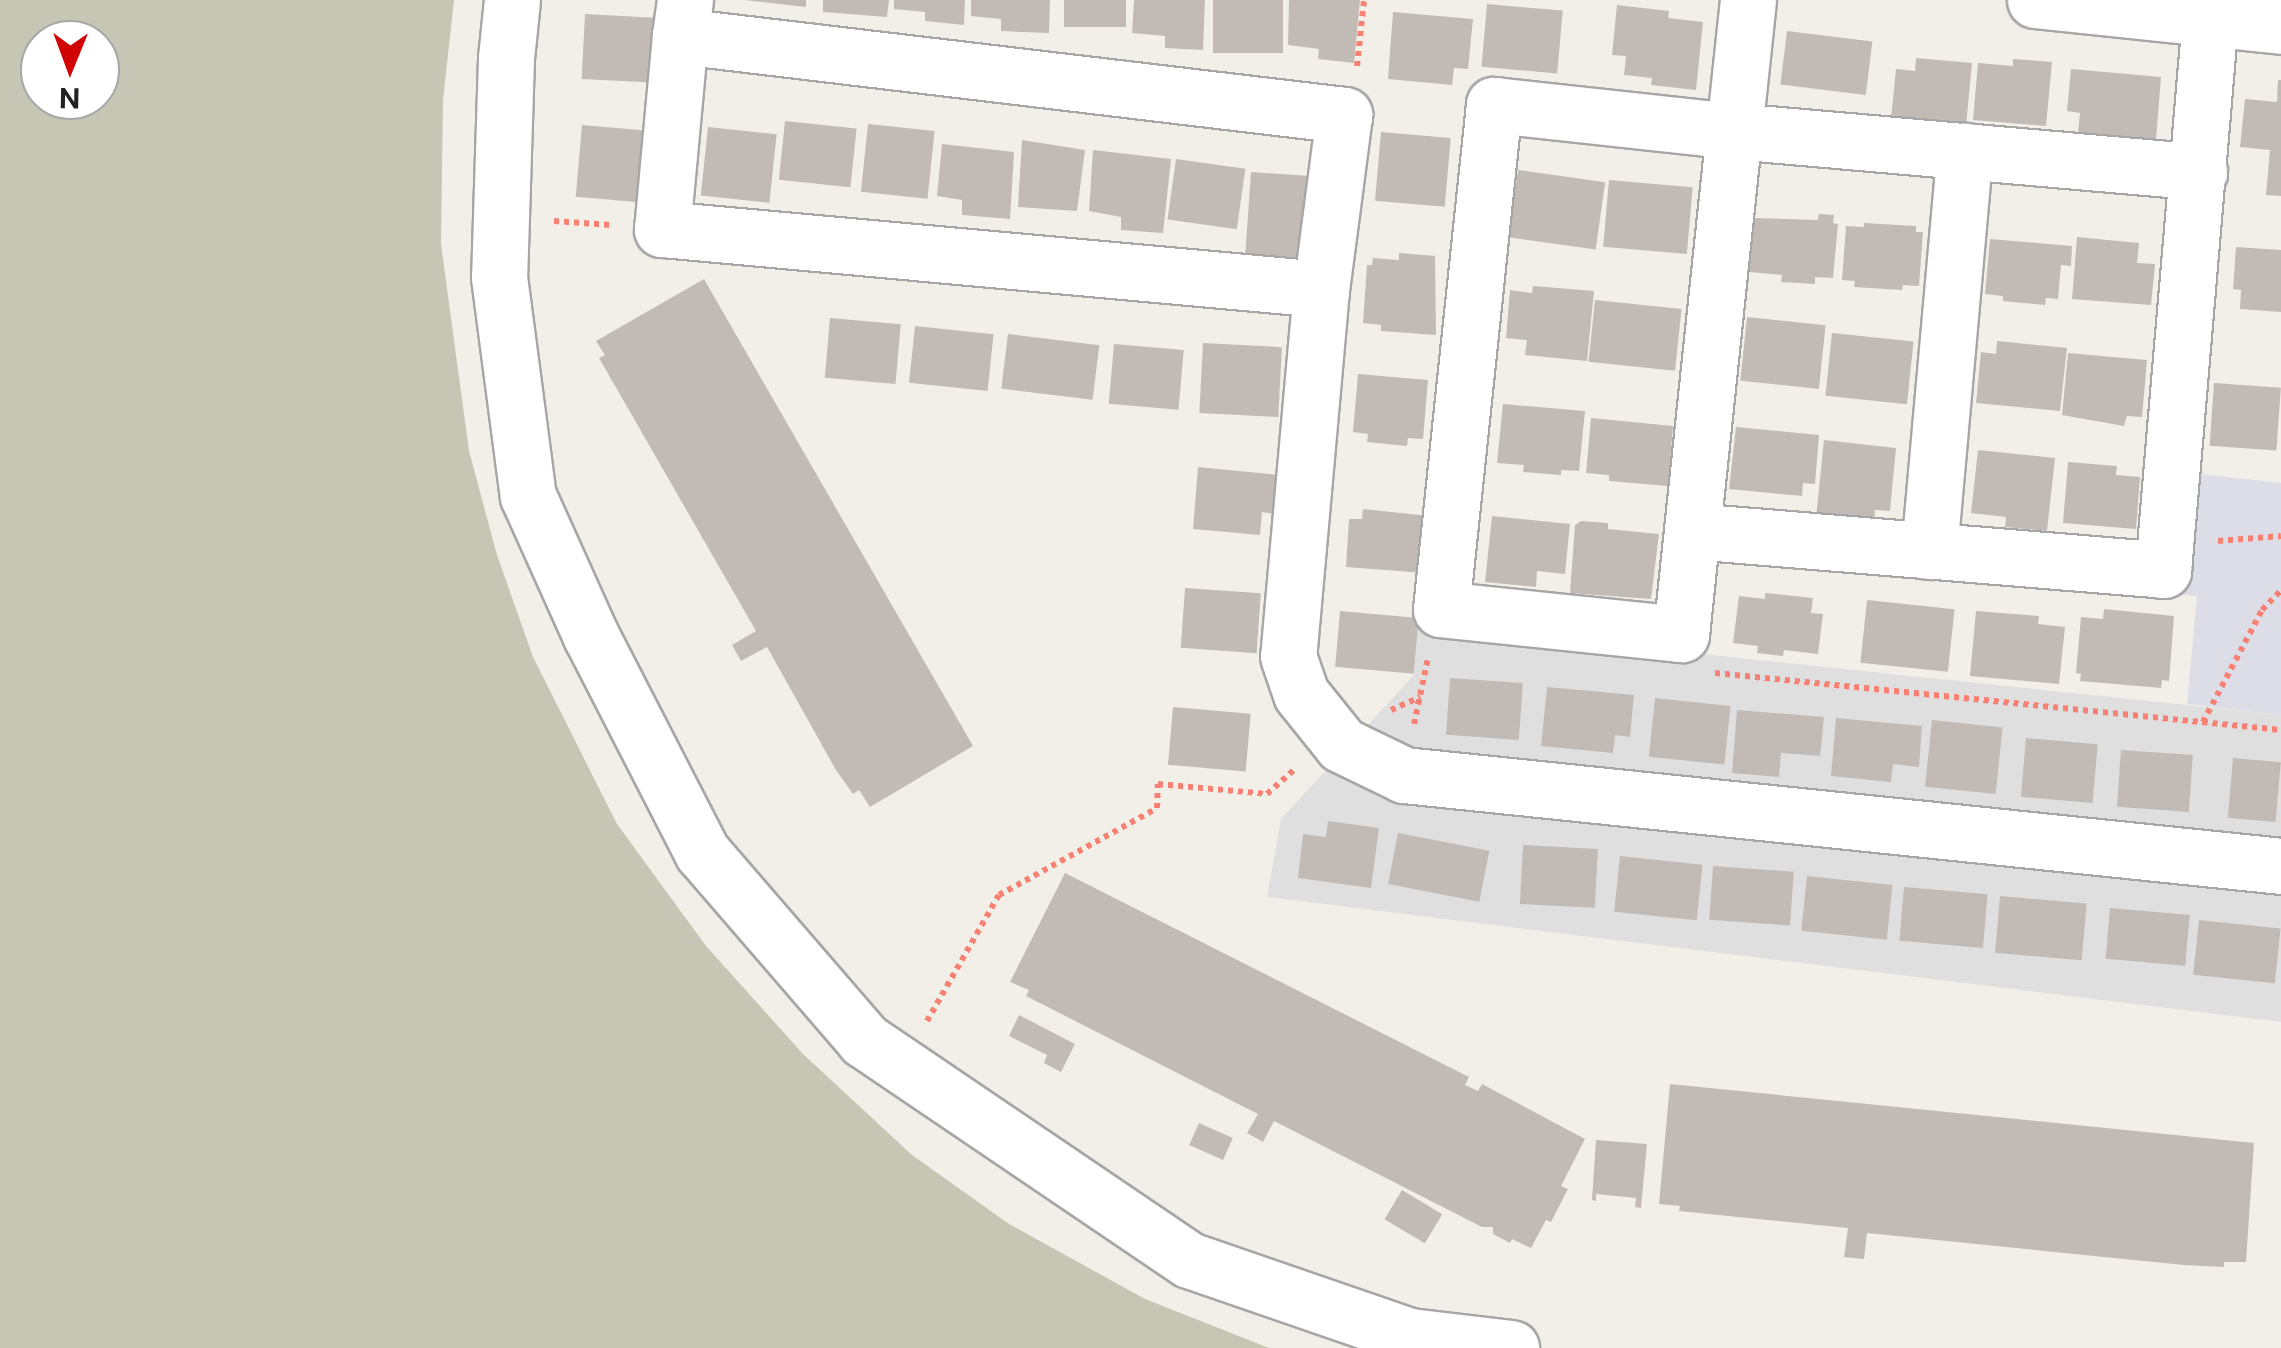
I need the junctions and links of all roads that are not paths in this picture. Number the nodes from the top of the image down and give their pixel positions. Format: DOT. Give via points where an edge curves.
graph roads {
  1 [pos="512,0"];
  2 [pos="1748,0"];
  3 [pos="2035,0"];
  4 [pos="682,18"];
  5 [pos="2210,18"];
  6 [pos="2281,26"];
  7 [pos="1734,130"];
  8 [pos="1966,151"];
  9 [pos="2200,172"];
  10 [pos="1321,289"];
  11 [pos="1692,531"];
  12 [pos="1928,551"];
  13 [pos="2281,866"];
  14 [pos="1511,1348"];
  1 -- 14 [label="street" via="500,277 528,496 702,852 864,1040 1188,1260 1410,1336"];
  2 -- 7 [label="street"];
  3 -- 5 [label="street"];
  4 -- 10 [label="street" via="1344,115"];
  4 -- 10 [label="street" via="662,229"];
  5 -- 6 [label="street"];
  5 -- 9 [label="street"];
  7 -- 8 [label="street"];
  7 -- 11 [label="street"];
  7 -- 11 [label="street" via="1494,105 1441,608 1681,634"];
  8 -- 9 [label="street"];
  8 -- 12 [label="street"];
  9 -- 12 [label="street" via="2163,570"];
  10 -- 13 [label="street" via="1288,656 1301,694 1342,745 1404,775"];
  11 -- 12 [label="street"];
}
